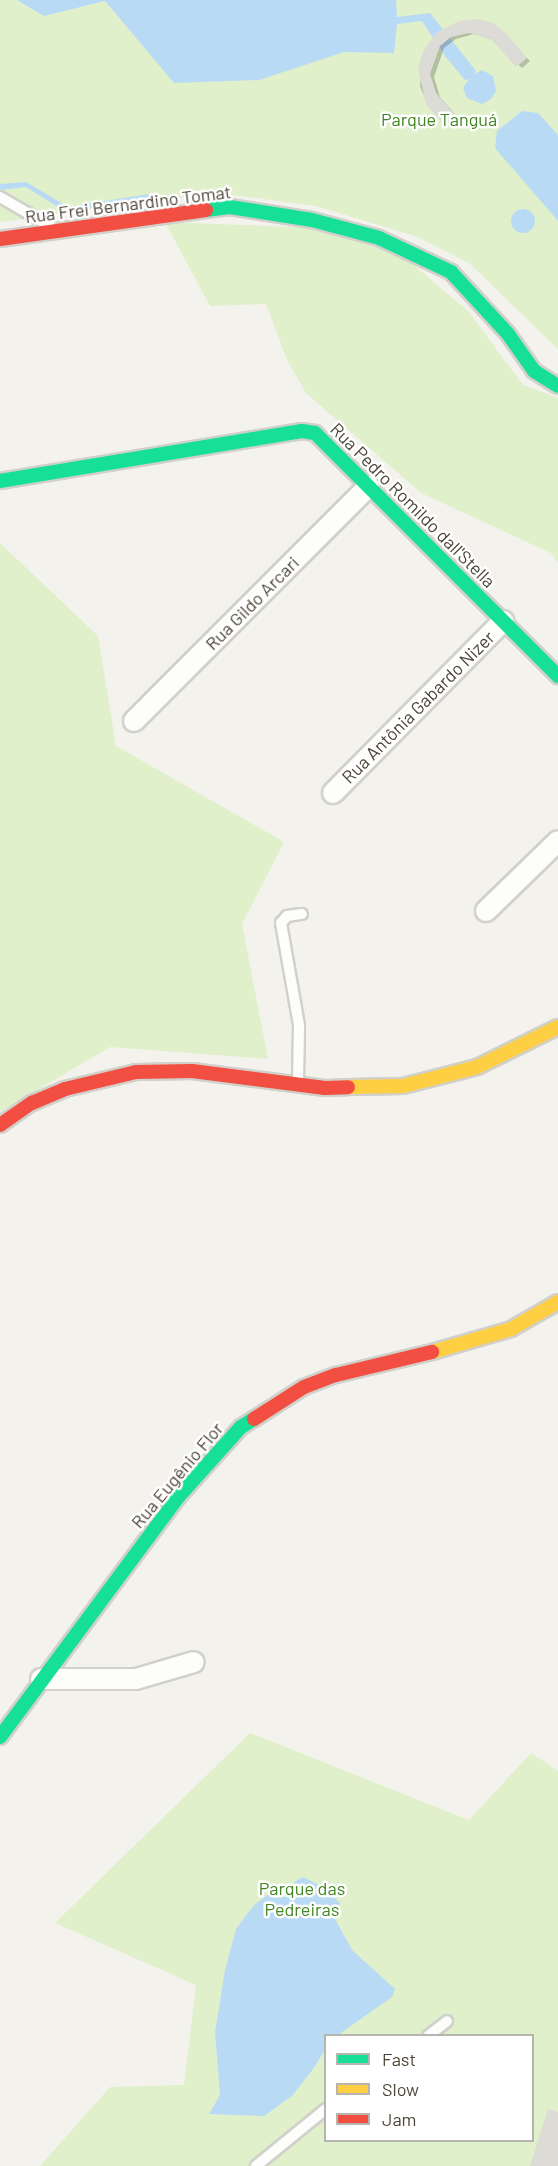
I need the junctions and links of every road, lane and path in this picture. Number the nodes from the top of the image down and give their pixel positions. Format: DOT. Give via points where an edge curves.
graph roads {
  1 [pos="0,197"];
  2 [pos="56,230"];
  3 [pos="0,239"];
  4 [pos="558,386"];
  5 [pos="0,481"];
  6 [pos="369,486"];
  7 [pos="503,621"];
  8 [pos="558,676"];
  9 [pos="134,721"];
  10 [pos="333,793"];
  11 [pos="556,846"];
  12 [pos="486,911"];
  13 [pos="302,914"];
  14 [pos="558,1027"];
  15 [pos="298,1086"];
  16 [pos="0,1125"];
  17 [pos="558,1302"];
  18 [pos="194,1662"];
  19 [pos="41,1679"];
  20 [pos="0,1737"];
  21 [pos="447,2021"];
  22 [pos="431,2034"];
  23 [pos="324,2111"];
  24 [pos="256,2166"];
  1 -- 2 [label="lane"];
  2 -- 3 [label="street, Rua Frei Bernardino Tomat"];
  2 -- 4 [label="street, Rua Frei Bernardino Tomat" via="230,207 312,220 379,238 451,272 508,334 534,371"];
  5 -- 6 [label="street, Rua Pedro Romildo dall'Stella" via="308,431 321,437"];
  6 -- 7 [label="street, Rua Pedro Romildo dall'Stella"];
  6 -- 9 [label="street, Rua Gildo Arcari"];
  7 -- 8 [label="street, Rua Pedro Romildo dall'Stella"];
  7 -- 10 [label="street, Rua Antônia Gabardo Nizer"];
  11 -- 12 [label="street"];
  13 -- 15 [label="lane" via="287,916 280,924 299,1025"];
  14 -- 15 [label="street" via="477,1067 428,1081 379,1089"];
  15 -- 16 [label="street" via="192,1071 136,1072 65,1089 32,1103"];
  17 -- 19 [label="street, Rua Eugênio Flor" via="511,1329 480,1340 336,1375 304,1387 242,1427 179,1496"];
  18 -- 19 [label="street" via="136,1679"];
  19 -- 20 [label="street, Rua Eugênio Flor"];
  21 -- 22 [label="lane"];
  23 -- 24 [label="lane"];
}
